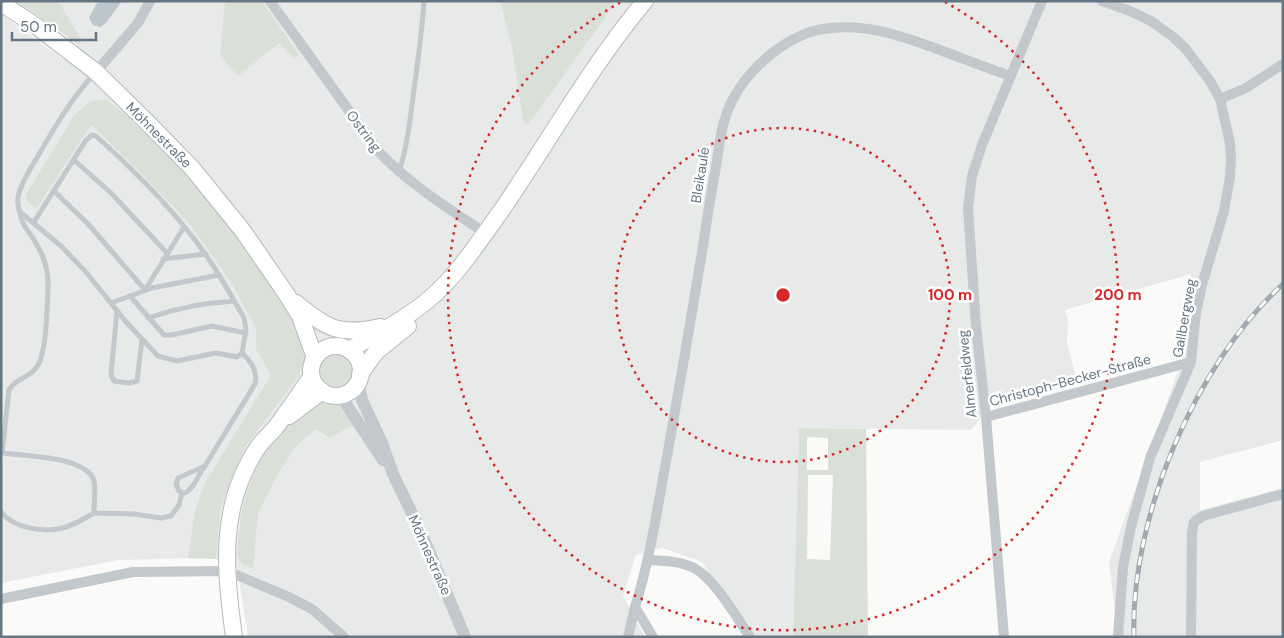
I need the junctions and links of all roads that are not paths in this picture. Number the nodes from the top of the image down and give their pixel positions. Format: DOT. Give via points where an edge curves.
graph roads {
  1 [pos="150,1"];
  2 [pos="270,1"];
  3 [pos="424,1"];
  4 [pos="644,1"];
  5 [pos="1042,1"];
  6 [pos="1102,1"];
  7 [pos="1,3"];
  8 [pos="1283,64"];
  9 [pos="96,72"];
  10 [pos="1010,76"];
  11 [pos="1220,99"];
  12 [pos="74,160"];
  13 [pos="399,171"];
  14 [pos="54,191"];
  15 [pos="20,212"];
  16 [pos="34,222"];
  17 [pos="184,227"];
  18 [pos="485,233"];
  19 [pos="167,253"];
  20 [pos="206,254"];
  21 [pos="163,259"];
  22 [pos="219,275"];
  23 [pos="145,290"];
  24 [pos="434,294"];
  25 [pos="288,295"];
  26 [pos="130,296"];
  27 [pos="234,301"];
  28 [pos="111,303"];
  29 [pos="117,310"];
  30 [pos="300,316"];
  31 [pos="148,318"];
  32 [pos="395,324"];
  33 [pos="246,332"];
  34 [pos="142,340"];
  35 [pos="341,348"];
  36 [pos="242,353"];
  37 [pos="315,358"];
  38 [pos="1191,362"];
  39 [pos="312,377"];
  40 [pos="359,377"];
  41 [pos="322,391"];
  42 [pos="340,395"];
  43 [pos="986,417"];
  44 [pos="275,427"];
  45 [pos="2,453"];
  46 [pos="1,457"];
  47 [pos="205,466"];
  48 [pos="393,474"];
  49 [pos="182,493"];
  50 [pos="1283,494"];
  51 [pos="1,512"];
  52 [pos="94,512"];
  53 [pos="648,563"];
  54 [pos="226,571"];
  55 [pos="1,599"];
  56 [pos="635,606"];
  57 [pos="234,637"];
  58 [pos="344,637"];
  59 [pos="465,637"];
  60 [pos="628,637"];
  61 [pos="653,637"];
  62 [pos="750,637"];
  63 [pos="1004,637"];
  64 [pos="1118,637"];
  65 [pos="1191,637"];
  1 -- 9 [label="street" via="138,23"];
  2 -- 13 [label="street, Ostring" via="366,136"];
  3 -- 13 [label="lane" via="409,133"];
  4 -- 18 [label="main road" via="589,74 524,178"];
  5 -- 10 [label="street, Almerfeldweg"];
  6 -- 11 [label="street" via="1140,15 1174,37"];
  7 -- 9 [label="main road, Möhnestraße"];
  8 -- 11 [label="street" via="1246,88"];
  9 -- 15 [label="lane" via="66,110 30,170 18,196"];
  9 -- 25 [label="main road, Möhnestraße" via="192,168 243,230"];
  10 -- 43 [label="street, Almerfeldweg" via="976,162 968,208"];
  10 -- 53 [label="street, Bleikaule" via="904,36 847,26 821,29 783,45 769,55 741,86 728,111 719,145"];
  11 -- 38 [label="street, Gallbergweg" via="1230,143 1230,177 1196,312"];
  12 -- 14 [label="lane"];
  12 -- 17 [label="lane" via="89,137 96,136"];
  12 -- 19 [label="lane" via="111,193"];
  13 -- 18 [label="street, Ostring"];
  14 -- 16 [label="lane"];
  14 -- 23 [label="lane" via="89,225"];
  15 -- 16 [label="lane"];
  15 -- 45 [label="lane" via="23,225 42,252 48,288 42,356 36,369 11,385"];
  16 -- 28 [label="lane" via="86,272"];
  17 -- 19 [label="lane"];
  17 -- 20 [label="lane"];
  18 -- 24 [label="main road"];
  19 -- 21 [label="lane"];
  20 -- 21 [label="lane"];
  20 -- 22 [label="lane"];
  21 -- 23 [label="lane"];
  22 -- 23 [label="lane"];
  22 -- 27 [label="lane"];
  23 -- 26 [label="lane"];
  24 -- 32 [label="main road"];
  24 -- 40 [label="main road" via="419,316 376,352"];
  25 -- 30 [label="main road"];
  25 -- 32 [label="main road" via="316,319 336,329 357,331"];
  26 -- 28 [label="lane"];
  26 -- 31 [label="lane"];
  27 -- 31 [label="lane" via="187,306"];
  27 -- 33 [label="lane" via="244,318"];
  28 -- 29 [label="lane"];
  29 -- 34 [label="lane"];
  29 -- 34 [label="lane" via="111,374 114,381 137,381"];
  30 -- 35 [label="main road"];
  30 -- 37 [label="main road"];
  31 -- 33 [label="lane" via="166,336 212,326"];
  32 -- 35 [label="main road"];
  33 -- 36 [label="lane"];
  34 -- 36 [label="lane" via="158,356 169,360 216,353 237,357"];
  35 -- 37 [label="main road" via="323,350"];
  35 -- 40 [label="main road" via="356,358"];
  36 -- 47 [label="lane" via="255,369 255,384"];
  37 -- 39 [label="main road"];
  38 -- 43 [label="street, Christoph-Becker-Straße"];
  38 -- 64 [label="street, Gallbergweg" via="1150,458 1130,527 1123,567"];
  39 -- 41 [label="main road"];
  39 -- 44 [label="main road"];
  40 -- 42 [label="main road" via="351,390"];
  40 -- 48 [label="street, Möhnestraße" via="362,400"];
  41 -- 42 [label="main road"];
  41 -- 44 [label="main road"];
  42 -- 48 [label="street, Möhnestraße"];
  43 -- 63 [label="street, Almerfeldweg"];
  44 -- 54 [label="main road" via="258,447 239,484 231,516"];
  45 -- 46 [label="lane"];
  45 -- 52 [label="lane" via="69,461 83,467 94,481"];
  47 -- 49 [label="lane" via="191,489"];
  47 -- 49 [label="lane" via="178,478 177,488"];
  48 -- 59 [label="street, Möhnestraße"];
  49 -- 52 [label="lane" via="171,516 161,518"];
  50 -- 65 [label="street" via="1203,516 1194,522"];
  51 -- 52 [label="lane" via="19,524 56,530 76,524"];
  53 -- 56 [label="street, Bleikaule"];
  53 -- 62 [label="street" via="681,563 700,572"];
  54 -- 55 [label="street" via="133,572"];
  54 -- 57 [label="main road"];
  54 -- 58 [label="street" via="312,609"];
  56 -- 60 [label="street, Bleikaule"];
  56 -- 61 [label="street"];
}
